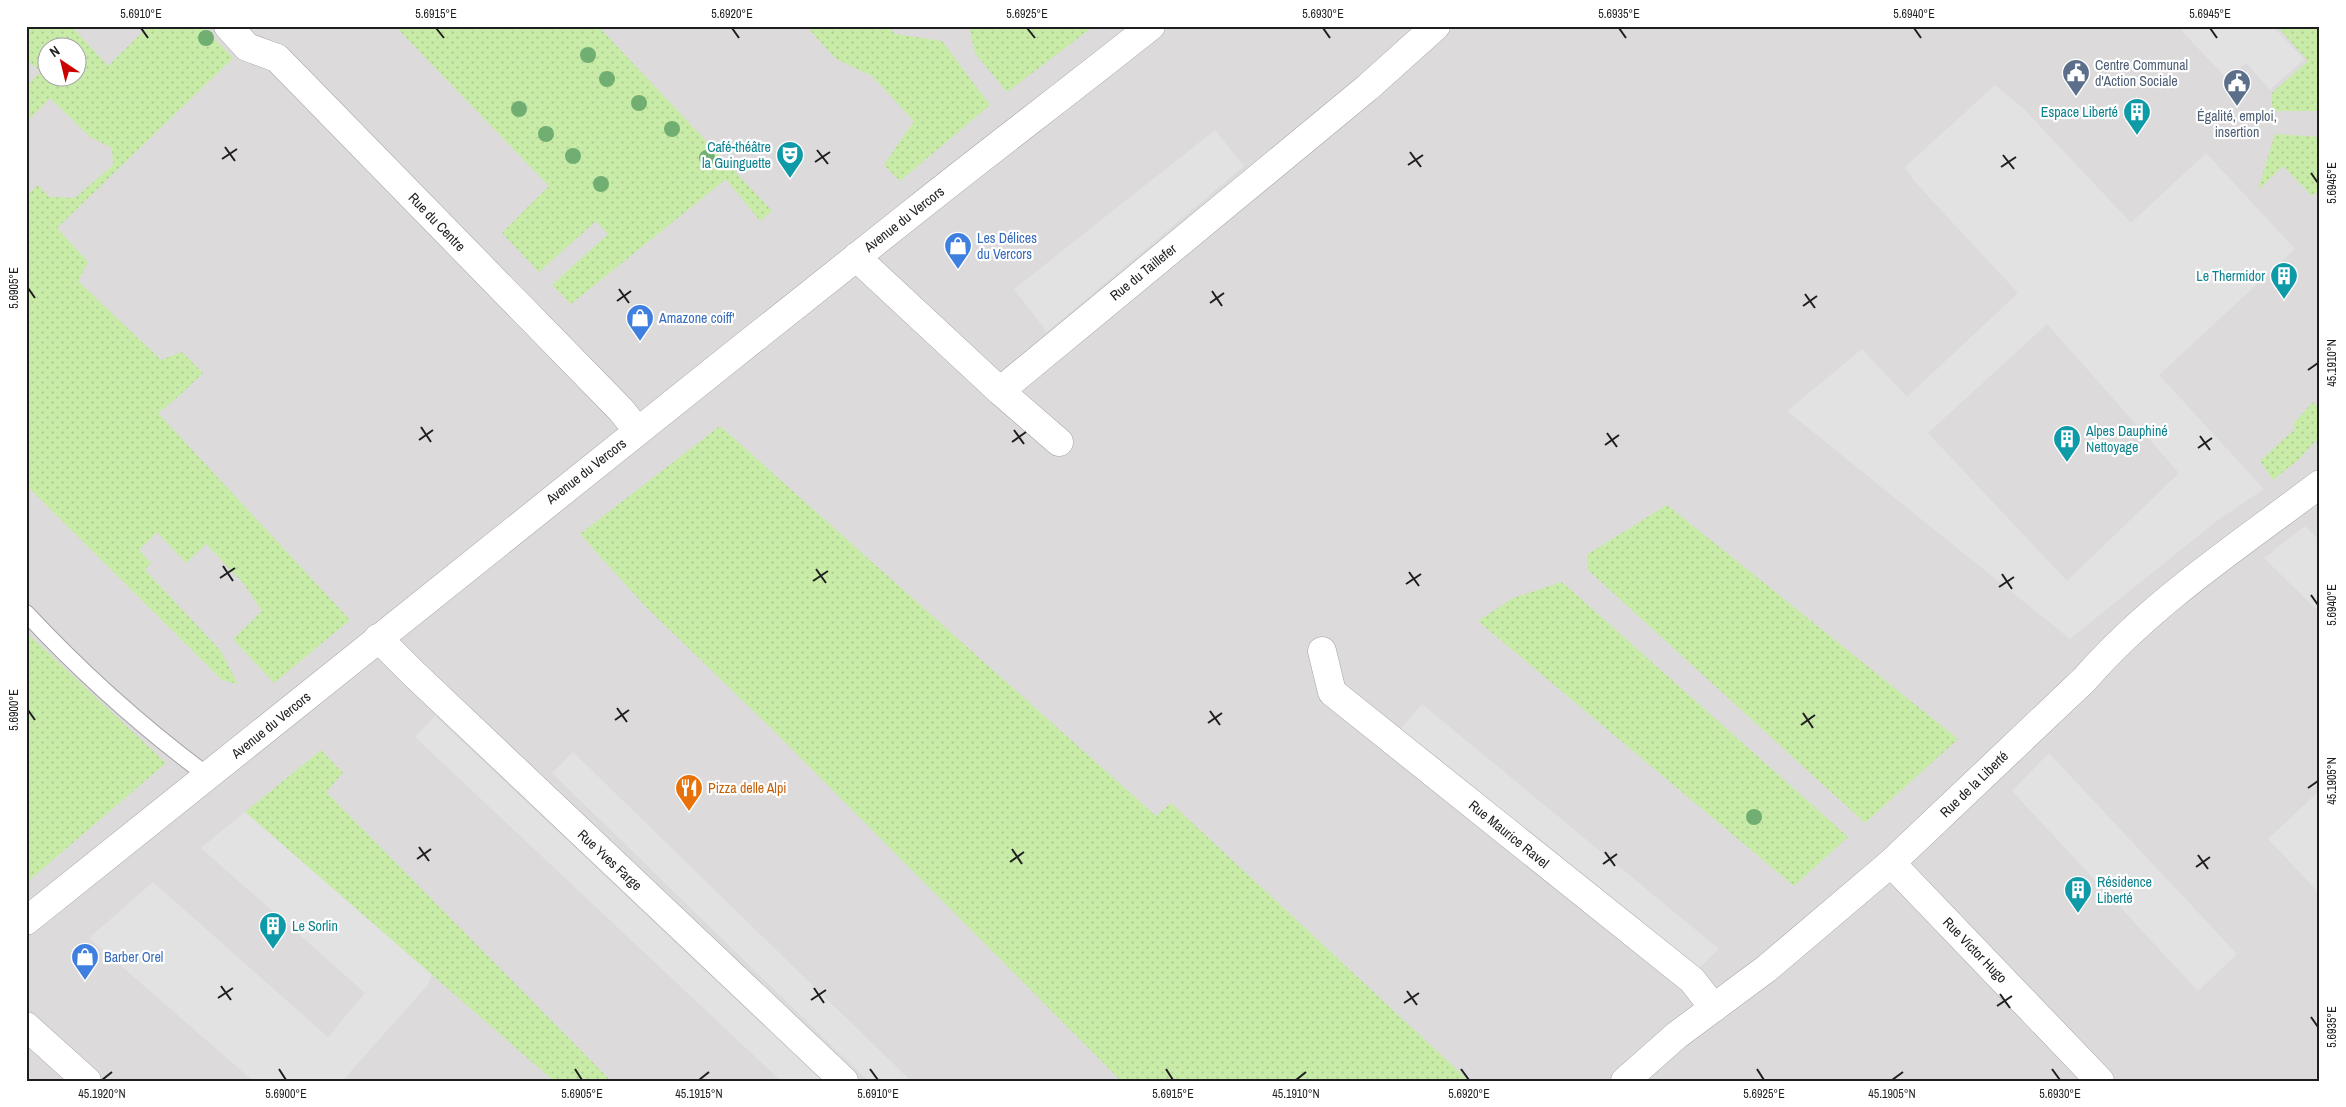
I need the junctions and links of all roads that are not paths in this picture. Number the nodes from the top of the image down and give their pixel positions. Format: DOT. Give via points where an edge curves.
graph roads {
  1 [pos="228,26"];
  2 [pos="1151,26"];
  3 [pos="1436,26"];
  4 [pos="856,257"];
  5 [pos="1000,390"];
  6 [pos="637,430"];
  7 [pos="1059,442"];
  8 [pos="2320,484"];
  9 [pos="26,613"];
  10 [pos="378,638"];
  11 [pos="1322,651"];
  12 [pos="208,776"];
  13 [pos="1891,863"];
  14 [pos="26,921"];
  15 [pos="1714,1008"];
  16 [pos="26,1026"];
  17 [pos="87,1081"];
  18 [pos="844,1081"];
  19 [pos="1625,1081"];
  20 [pos="2100,1081"];
  1 -- 6 [label="street, Rue du Centre" via="247,46 277,58"];
  2 -- 4 [label="street, Avenue du Vercors"];
  3 -- 5 [label="street, Rue du Taillefer" via="1367,88"];
  4 -- 5 [label="street"];
  4 -- 6 [label="street, Avenue du Vercors"];
  5 -- 7 [label="street"];
  6 -- 10 [label="street, Avenue du Vercors"];
  8 -- 13 [label="street, Rue de la Liberté" via="2255,532 2112,648 2085,679"];
  9 -- 12 [label="lane" via="82,672"];
  10 -- 12 [label="street, Avenue du Vercors"];
  10 -- 18 [label="street, Rue Yves Farge"];
  11 -- 15 [label="street, Rue Maurice Ravel" via="1332,692 1692,980"];
  12 -- 14 [label="street, Avenue du Vercors"];
  13 -- 15 [label="street, Rue de la Liberté" via="1766,969"];
  13 -- 20 [label="street, Rue Victor Hugo"];
  15 -- 19 [label="street, Rue de la Liberté" via="1677,1035"];
  16 -- 17 [label="street"];
}
